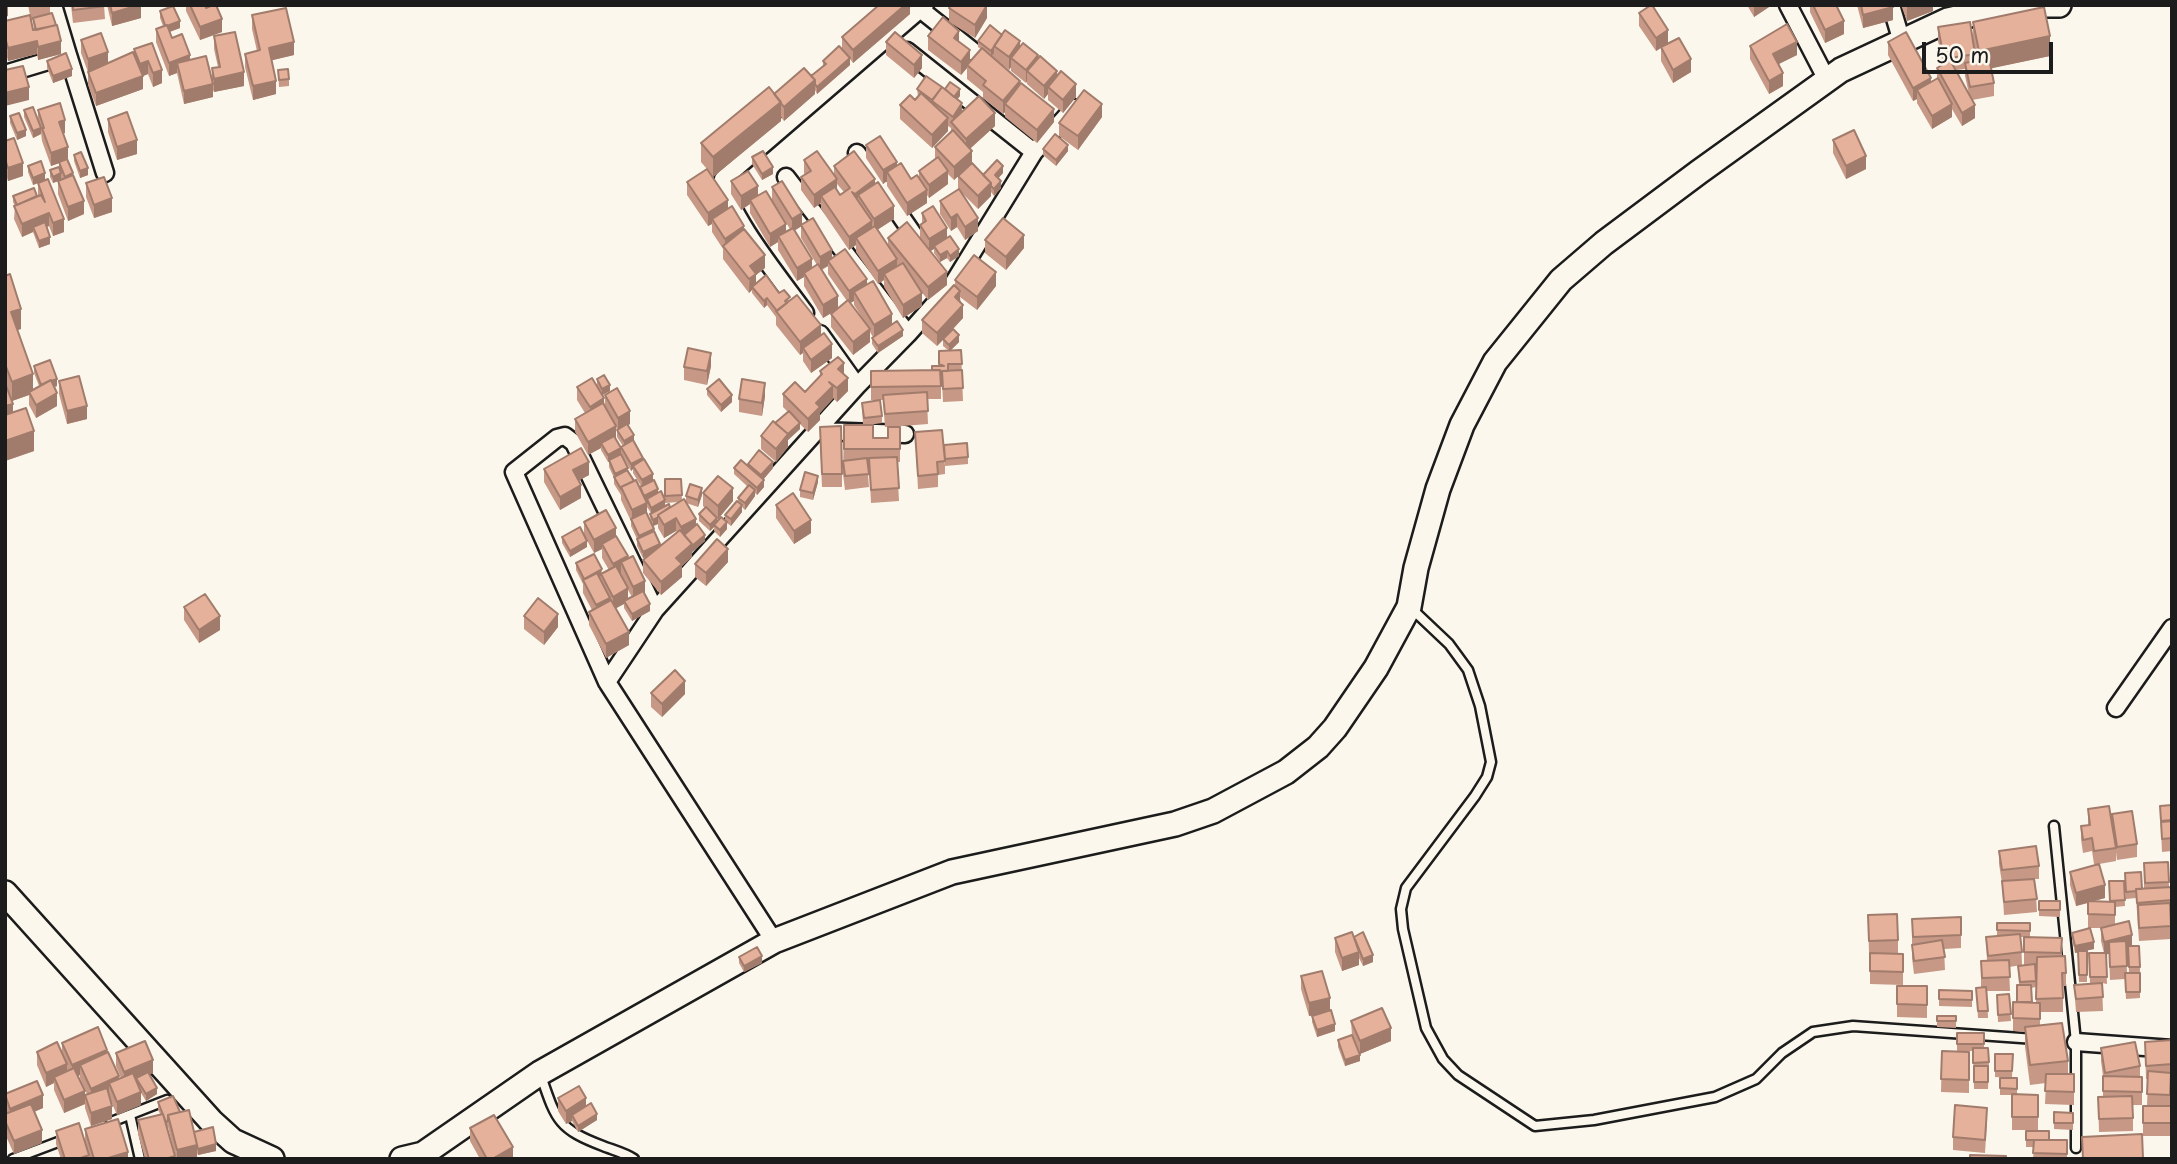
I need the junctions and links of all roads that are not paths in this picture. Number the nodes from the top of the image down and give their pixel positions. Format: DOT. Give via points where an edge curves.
graph roads {
  1 [pos="53,5"];
  2 [pos="1788,5"];
  3 [pos="1891,5"];
  4 [pos="2013,5"];
  5 [pos="2030,5"];
  6 [pos="2059,5"];
  7 [pos="923,7"];
  8 [pos="888,37"];
  9 [pos="1902,42"];
  10 [pos="68,55"];
  11 [pos="5,74"];
  12 [pos="1007,78"];
  13 [pos="1827,80"];
  14 [pos="1086,97"];
  15 [pos="1034,152"];
  16 [pos="857,153"];
  17 [pos="105,173"];
  18 [pos="786,177"];
  19 [pos="930,255"];
  20 [pos="908,334"];
  21 [pos="857,386"];
  22 [pos="817,431"];
  23 [pos="905,433"];
  24 [pos="1409,607"];
  25 [pos="655,610"];
  26 [pos="2172,628"];
  27 [pos="607,682"];
  28 [pos="2116,708"];
  29 [pos="2054,826"];
  30 [pos="5,892"];
  31 [pos="774,941"];
  32 [pos="2048,1040"];
  33 [pos="2069,1042"];
  34 [pos="2172,1049"];
  35 [pos="540,1073"];
  36 [pos="186,1092"];
  37 [pos="130,1115"];
  38 [pos="104,1125"];
  39 [pos="78,1135"];
  40 [pos="2076,1148"];
  41 [pos="13,1159"];
  42 [pos="140,1159"];
  43 [pos="272,1159"];
  44 [pos="402,1159"];
  45 [pos="634,1159"];
  1 -- 10 [label="street"];
  2 -- 13 [label="street"];
  3 -- 9 [label="street"];
  4 -- 9 [label="street" via="1948,20"];
  5 -- 6 [label="street"];
  7 -- 8 [label="street"];
  7 -- 12 [label="street"];
  8 -- 15 [label="street"];
  8 -- 21 [label="street" via="723,179 727,198 744,226"];
  9 -- 13 [label="street"];
  10 -- 11 [label="street"];
  10 -- 17 [label="street"];
  13 -- 24 [label="street" via="1582,262 1495,362 1462,425 1438,489"];
  14 -- 15 [label="street" via="1055,117"];
  15 -- 20 [label="street"];
  16 -- 19 [label="street"];
  18 -- 20 [label="street"];
  20 -- 21 [label="street"];
  21 -- 22 [label="street"];
  22 -- 23 [label="street"];
  22 -- 25 [label="street"];
  24 -- 31 [label="street" via="1376,668 1335,728 1303,759 1255,790 1175,824 952,872"];
  24 -- 32 [label="lane" via="1450,644 1468,670 1490,762 1487,778 1475,796 1406,888 1401,909 1426,1028 1443,1059 1458,1074 1535,1126 1594,1120 1714,1097 1756,1079 1782,1053 1813,1032 1853,1026"];
  25 -- 27 [label="street"];
  25 -- 27 [label="street" via="574,443 565,436 557,438 514,472"];
  26 -- 28 [label="street"];
  27 -- 31 [label="street"];
  29 -- 33 [label="lane"];
  30 -- 36 [label="street"];
  31 -- 35 [label="street"];
  33 -- 34 [label="street"];
  33 -- 40 [label="lane"];
  35 -- 44 [label="street" via="444,1141 423,1154"];
  35 -- 45 [label="lane" via="553,1111 569,1131"];
  36 -- 37 [label="lane"];
  36 -- 43 [label="street" via="233,1141"];
  37 -- 38 [label="lane"];
  37 -- 42 [label="lane"];
  39 -- 41 [label="lane"];
}
